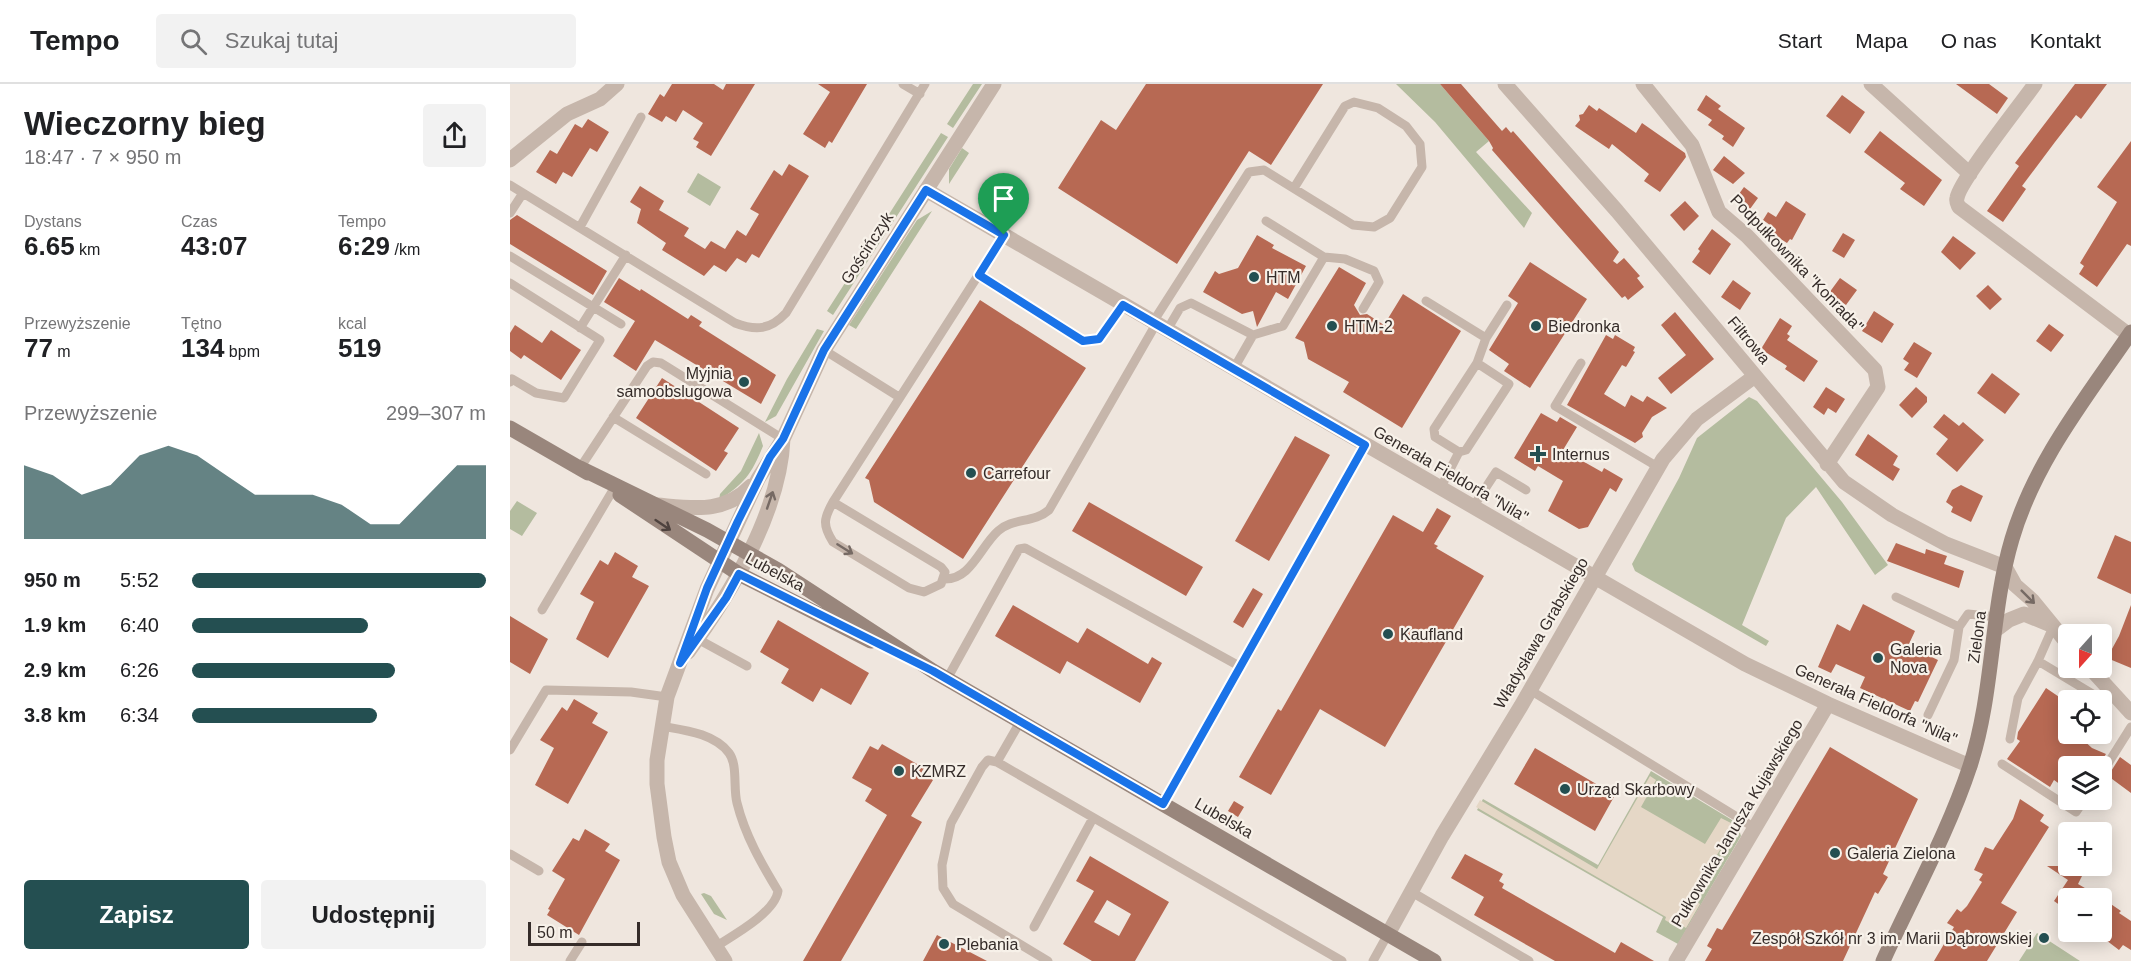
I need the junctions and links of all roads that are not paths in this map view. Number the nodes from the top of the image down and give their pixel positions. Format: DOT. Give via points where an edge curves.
graph roads {
  1 [pos="616,84"];
  2 [pos="903,84"];
  3 [pos="926,84"];
  4 [pos="994,84"];
  5 [pos="1505,84"];
  6 [pos="1643,84"];
  7 [pos="1871,84"];
  8 [pos="2035,84"];
  9 [pos="920,94"];
  10 [pos="642,117"];
  11 [pos="510,160"];
  12 [pos="1970,174"];
  13 [pos="510,185"];
  14 [pos="1294,188"];
  15 [pos="926,190"];
  16 [pos="523,193"];
  17 [pos="510,213"];
  18 [pos="1266,221"];
  19 [pos="580,227"];
  20 [pos="1004,235"];
  21 [pos="626,255"];
  22 [pos="510,256"];
  23 [pos="1324,257"];
  24 [pos="979,275"];
  25 [pos="510,283"];
  26 [pos="1426,301"];
  27 [pos="1123,305"];
  28 [pos="1507,305"];
  29 [pos="593,307"];
  30 [pos="1364,309"];
  31 [pos="621,324"];
  32 [pos="1159,326"];
  33 [pos="580,328"];
  34 [pos="2130,333"];
  35 [pos="1253,335"];
  36 [pos="1486,338"];
  37 [pos="824,350"];
  38 [pos="1477,363"];
  39 [pos="1581,363"];
  40 [pos="1233,370"];
  41 [pos="1755,376"];
  42 [pos="510,382"];
  43 [pos="899,397"];
  44 [pos="613,417"];
  45 [pos="510,428"];
  46 [pos="783,439"];
  47 [pos="1365,445"];
  48 [pos="1459,452"];
  49 [pos="1827,464"];
  50 [pos="1658,467"];
  51 [pos="580,468"];
  52 [pos="706,474"];
  53 [pos="758,479"];
  54 [pos="1440,489"];
  55 [pos="613,490"];
  56 [pos="1526,490"];
  57 [pos="833,502"];
  58 [pos="657,505"];
  59 [pos="1473,507"];
  60 [pos="729,542"];
  61 [pos="749,554"];
  62 [pos="720,562"];
  63 [pos="2005,567"];
  64 [pos="739,574"];
  65 [pos="1595,578"];
  66 [pos="944,579"];
  67 [pos="1896,597"];
  68 [pos="542,610"];
  69 [pos="1997,623"];
  70 [pos="1959,627"];
  71 [pos="2053,627"];
  72 [pos="2058,633"];
  73 [pos="694,636"];
  74 [pos="2038,661"];
  75 [pos="747,666"];
  76 [pos="1241,668"];
  77 [pos="933,671"];
  78 [pos="2100,678"];
  79 [pos="947,680"];
  80 [pos="1530,690"];
  81 [pos="2086,690"];
  82 [pos="2111,690"];
  83 [pos="2112,691"];
  84 [pos="667,697"];
  85 [pos="1828,705"];
  86 [pos="2131,713"];
  87 [pos="1928,715"];
  88 [pos="1020,722"];
  89 [pos="661,726"];
  90 [pos="2131,727"];
  91 [pos="2010,739"];
  92 [pos="510,750"];
  93 [pos="2112,757"];
  94 [pos="998,762"];
  95 [pos="2002,764"];
  96 [pos="1970,766"];
  97 [pos="2058,800"];
  98 [pos="1163,804"];
  99 [pos="1093,818"];
  100 [pos="1755,828"];
  101 [pos="510,854"];
  102 [pos="539,871"];
  103 [pos="1410,891"];
  104 [pos="1034,927"];
  105 [pos="1388,934"];
  106 [pos="582,942"];
  107 [pos="715,947"];
  108 [pos="570,961"];
  109 [pos="725,961"];
  110 [pos="1048,961"];
  111 [pos="1342,961"];
  112 [pos="1373,961"];
  113 [pos="1434,961"];
  114 [pos="1529,961"];
  115 [pos="1676,961"];
  116 [pos="1883,961"];
  1 -- 11 [label="street" via="600,99 567,114"];
  2 -- 9 [label="lane"];
  3 -- 9 [label="lane"];
  4 -- 15 [label="street, Gościńczyk"];
  5 -- 41 [label="street, Filtrowa"];
  6 -- 49 [label="street, Podpułkownika \"Konrada\"" via="1692,145 1719,212 1747,236 1875,370 1878,387"];
  7 -- 12 [label="street"];
  8 -- 12 [label="street"];
  9 -- 21 [label="lane" via="777,323 762,329 735,323"];
  10 -- 19 [label="lane"];
  12 -- 34 [label="street" via="1956,200 1962,211"];
  13 -- 16 [label="lane"];
  14 -- 14 [label="lane" via="1353,225 1374,227 1390,218 1422,167 1420,144 1406,126 1378,108 1354,102 1345,106"];
  14 -- 32 [label="lane" via="1264,170 1249,172"];
  15 -- 20 [label="street, Generała Fieldorfa \"Nila\""];
  15 -- 37 [label="street, Gościńczyk"];
  16 -- 17 [label="lane"];
  16 -- 19 [label="lane"];
  18 -- 23 [label="lane"];
  19 -- 21 [label="lane"];
  20 -- 24 [label="lane"];
  20 -- 27 [label="street, Generała Fieldorfa \"Nila\""];
  21 -- 29 [label="lane"];
  22 -- 29 [label="lane"];
  23 -- 30 [label="lane" via="1345,260 1374,272 1379,282"];
  23 -- 35 [label="lane" via="1283,326"];
  24 -- 27 [label="lane" via="1083,341 1099,339"];
  24 -- 43 [label="lane"];
  25 -- 33 [label="lane"];
  26 -- 36 [label="lane"];
  27 -- 32 [label="street, Generała Fieldorfa \"Nila\""];
  28 -- 36 [label="lane"];
  29 -- 31 [label="lane"];
  29 -- 33 [label="lane"];
  32 -- 35 [label="lane" via="1191,303"];
  32 -- 40 [label="street, Generała Fieldorfa \"Nila\""];
  32 -- 66 [label="lane" via="1049,510 1040,518 999,530 964,574 954,580"];
  33 -- 42 [label="lane" via="600,340 564,398 537,393 512,379"];
  34 -- 63 [label="main road, Zielona" via="2036,478"];
  35 -- 40 [label="lane"];
  36 -- 38 [label="lane"];
  37 -- 43 [label="lane"];
  37 -- 46 [label="street, Gościńczyk"];
  38 -- 48 [label="lane" via="1434,429 1435,436"];
  38 -- 48 [label="lane" via="1509,384 1466,450"];
  39 -- 50 [label="lane" via="1555,406"];
  40 -- 47 [label="street, Generała Fieldorfa \"Nila\""];
  41 -- 49 [label="street, Filtrowa"];
  41 -- 50 [label="street, Władysława Grabskiego" via="1688,427"];
  43 -- 57 [label="lane"];
  44 -- 46 [label="lane" via="653,362"];
  44 -- 51 [label="lane"];
  44 -- 52 [label="lane"];
  45 -- 51 [label="main road, Lubelska"];
  46 -- 53 [label="street, Gościńczyk"];
  61 -- 46 [label="street, Gościńczyk, one-way" via="777,478"];
  47 -- 54 [label="street, Generała Fieldorfa \"Nila\""];
  47 -- 76 [label="lane"];
  48 -- 54 [label="lane"];
  49 -- 63 [label="street, Filtrowa" via="1844,482 1892,515 1946,544"];
  50 -- 65 [label="street, Władysława Grabskiego"];
  51 -- 55 [label="main road, Lubelska"];
  51 -- 58 [label="main road, Lubelska"];
  53 -- 58 [label="street, Gościńczyk" via="741,497 713,508"];
  53 -- 60 [label="street, Gościńczyk"];
  54 -- 59 [label="street, Generała Fieldorfa \"Nila\""];
  55 -- 62 [label="main road, Lubelska, one-way"];
  55 -- 68 [label="lane"];
  56 -- 59 [label="lane" via="1496,471"];
  57 -- 66 [label="lane" via="941,567"];
  57 -- 66 [label="lane, one-way" via="824,517 825,530 833,542 909,588 924,592"];
  58 -- 60 [label="main road, Lubelska"];
  59 -- 65 [label="street, Generała Fieldorfa \"Nila\""];
  60 -- 61 [label="main road, Lubelska"];
  60 -- 62 [label="street, Gościńczyk"];
  61 -- 64 [label="street, Gościńczyk"];
  61 -- 77 [label="main road, Lubelska"];
  62 -- 64 [label="main road, Lubelska"];
  62 -- 73 [label="street, Gościńczyk"];
  63 -- 69 [label="main road, Zielona"];
  63 -- 71 [label="street, one-way" via="2015,585"];
  64 -- 73 [label="street, Gościńczyk" via="726,598"];
  64 -- 77 [label="main road, Lubelska"];
  65 -- 80 [label="street, Władysława Grabskiego"];
  65 -- 85 [label="street, Generała Fieldorfa \"Nila\"" via="1745,664"];
  67 -- 70 [label="lane"];
  69 -- 70 [label="lane" via="1968,614"];
  69 -- 71 [label="street" via="2024,614"];
  69 -- 96 [label="main road, Zielona"];
  70 -- 87 [label="lane" via="1954,660"];
  71 -- 72 [label="street"];
  71 -- 74 [label="lane"];
  73 -- 75 [label="lane"];
  73 -- 84 [label="street"];
  74 -- 81 [label="lane"];
  74 -- 91 [label="lane" via="2019,698"];
  76 -- 79 [label="lane" via="1025,548 1019,549"];
  76 -- 98 [label="lane"];
  77 -- 79 [label="main road, Lubelska"];
  78 -- 82 [label="street"];
  79 -- 88 [label="main road, Lubelska"];
  80 -- 100 [label="lane"];
  80 -- 103 [label="street, Władysława Grabskiego"];
  83 -- 86 [label="street"];
  84 -- 89 [label="street"];
  84 -- 92 [label="lane" via="546,690"];
  85 -- 96 [label="street, Generała Fieldorfa \"Nila\""];
  85 -- 100 [label="street, Pułkownika Janusza Kujawskiego"];
  88 -- 94 [label="lane"];
  88 -- 98 [label="main road, Lubelska"];
  89 -- 107 [label="street" via="657,784 669,862 683,895"];
  89 -- 107 [label="lane" via="702,735 730,754 736,801 746,832 778,891 765,912"];
  90 -- 93 [label="lane"];
  94 -- 99 [label="lane"];
  94 -- 110 [label="lane" via="988,760 982,767 951,823 942,865 943,888 953,904"];
  95 -- 97 [label="lane"];
  96 -- 116 [label="main road, Zielona"];
  98 -- 105 [label="main road, Lubelska"];
  99 -- 104 [label="lane"];
  99 -- 111 [label="lane"];
  100 -- 115 [label="street, Pułkownika Janusza Kujawskiego"];
  101 -- 102 [label="lane"];
  103 -- 105 [label="street, Władysława Grabskiego"];
  103 -- 114 [label="lane"];
  105 -- 112 [label="lane"];
  105 -- 113 [label="main road, Lubelska"];
  106 -- 108 [label="lane"];
  107 -- 109 [label="street"];
}
